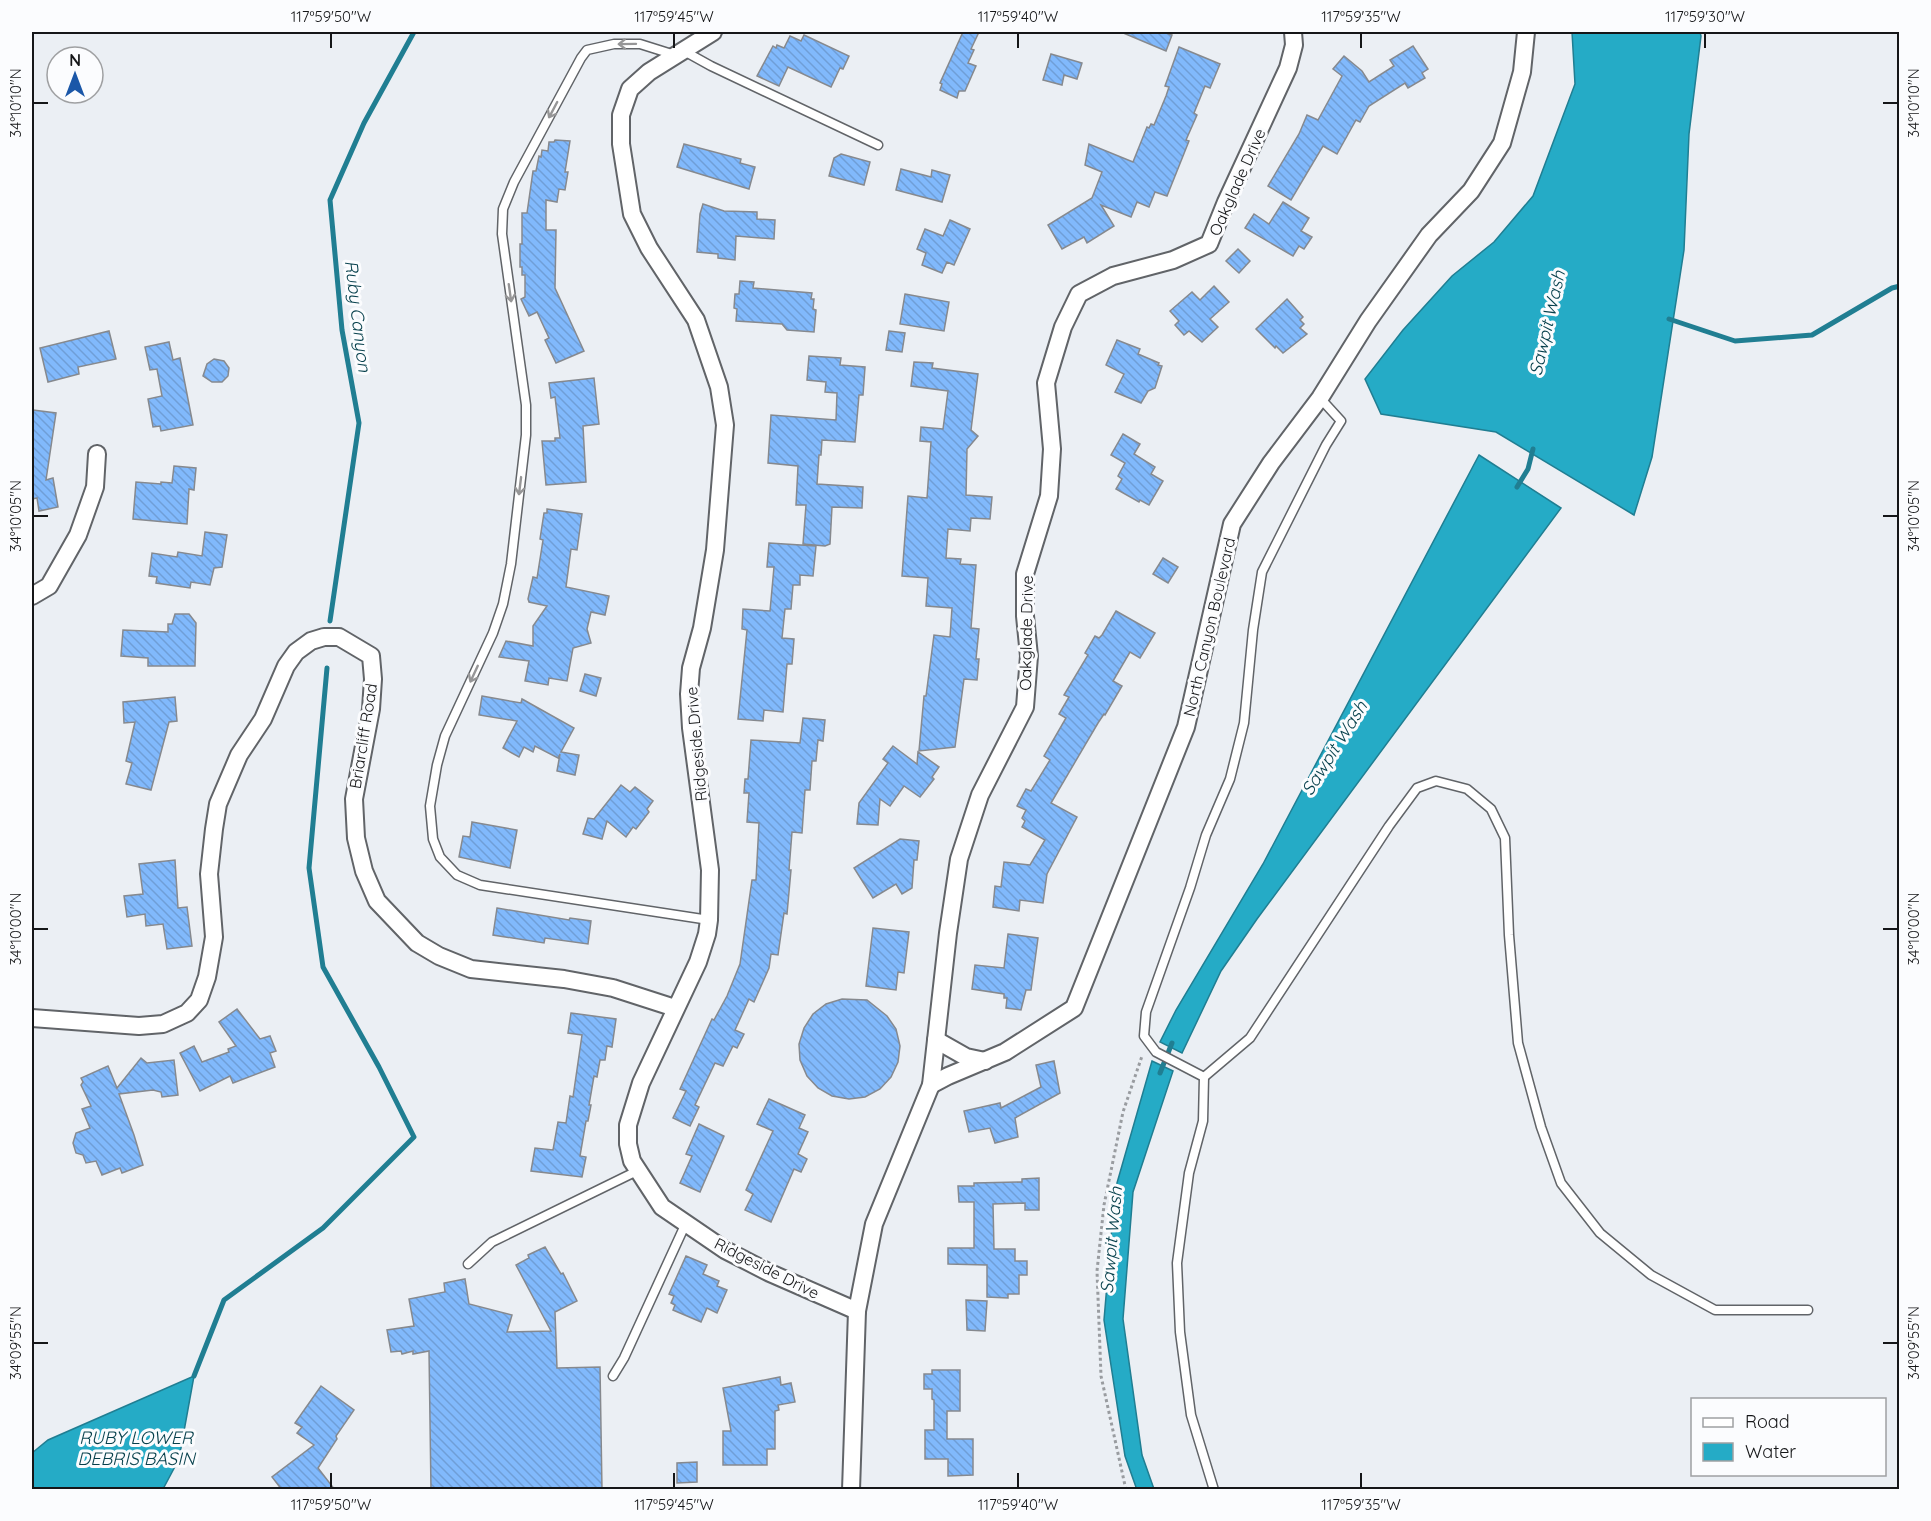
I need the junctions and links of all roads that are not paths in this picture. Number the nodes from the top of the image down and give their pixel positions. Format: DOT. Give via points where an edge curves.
graph roads {
  1 [pos="713,32"];
  2 [pos="1293,32"];
  3 [pos="1526,32"];
  4 [pos="680,53"];
  5 [pos="878,145"];
  6 [pos="1320,398"];
  7 [pos="97,454"];
  8 [pos="32,596"];
  9 [pos="709,920"];
  10 [pos="675,1008"];
  11 [pos="32,1018"];
  12 [pos="936,1040"];
  13 [pos="985,1061"];
  14 [pos="1204,1077"];
  15 [pos="931,1085"];
  16 [pos="637,1171"];
  17 [pos="686,1223"];
  18 [pos="468,1264"];
  19 [pos="1808,1310"];
  20 [pos="857,1311"];
  21 [pos="613,1377"];
  22 [pos="851,1490"];
  23 [pos="1214,1490"];
  1 -- 4 [label="street, Ridgeside Drive"];
  2 -- 12 [label="street, Oakglade Drive" via="1288,68 1209,244 1173,260 1113,276 1079,294 1063,327 1046,383 1052,448 1049,496 1025,574 1029,656 1025,707 980,795 959,859"];
  3 -- 6 [label="street, North Canyon Boulevard" via="1522,72 1502,143 1471,191 1429,235"];
  4 -- 5 [label="lane"];
  4 -- 9 [label="street, Ridgeside Drive" via="630,89 621,115 621,144 632,214 649,248 696,320 719,387 725,425 715,550 689,694 710,870"];
  4 -- 9 [label="lane, one-way" via="640,44 587,50 503,209 502,234 526,405 511,564 493,633 445,736 430,806 433,839 440,857 457,875 480,885"];
  6 -- 13 [label="street, North Canyon Boulevard" via="1270,463 1232,524 1186,727 1074,1008"];
  6 -- 14 [label="lane" via="1341,421 1262,572 1244,723 1230,780 1206,835 1146,1012 1144,1036 1156,1052"];
  7 -- 8 [label="street" via="94,487 78,536 49,586"];
  9 -- 10 [label="street, Ridgeside Drive" via="698,962"];
  10 -- 11 [label="street, Briarcliff Road" via="613,988 471,969 417,943 377,901 364,872 356,838 354,800 371,709 371,656 339,637 324,637 296,651 286,666 218,804 209,874 214,937 199,1000 187,1013 163,1024 139,1026"];
  10 -- 16 [label="street, Ridgeside Drive" via="640,1083 628,1125 628,1144"];
  12 -- 13 [label="street" via="966,1057"];
  12 -- 15 [label="street, Oakglade Drive"];
  13 -- 15 [label="street, North Canyon Boulevard"];
  14 -- 19 [label="lane" via="1250,1038 1417,788 1436,781 1467,789 1491,809 1505,838 1518,1043 1541,1127 1562,1183 1600,1233 1651,1275 1715,1310"];
  14 -- 23 [label="lane" via="1203,1120 1190,1173 1177,1263 1180,1332 1191,1415"];
  15 -- 20 [label="street" via="874,1224"];
  16 -- 17 [label="street, Ridgeside Drive" via="662,1208"];
  16 -- 18 [label="lane" via="492,1242"];
  17 -- 20 [label="street, Ridgeside Drive" via="725,1250"];
  17 -- 21 [label="lane"];
  20 -- 22 [label="street"];
}
